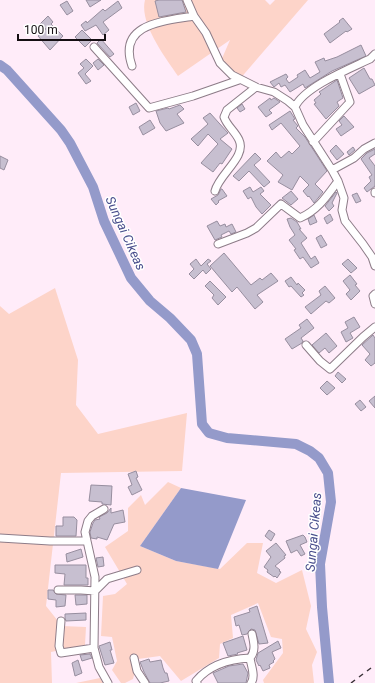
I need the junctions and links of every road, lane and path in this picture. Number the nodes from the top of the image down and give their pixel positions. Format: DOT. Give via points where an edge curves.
graph roads {
  1 [pos="187,0"];
  2 [pos="194,16"];
  3 [pos="94,47"];
  4 [pos="375,54"];
  5 [pos="132,66"];
  6 [pos="340,74"];
  7 [pos="239,80"];
  8 [pos="256,87"];
  9 [pos="295,107"];
  10 [pos="313,142"];
  11 [pos="375,143"];
  12 [pos="332,170"];
  13 [pos="338,181"];
  14 [pos="214,190"];
  15 [pos="218,244"];
  16 [pos="375,266"];
  17 [pos="375,294"];
  18 [pos="375,304"];
  19 [pos="375,327"];
  20 [pos="306,345"];
  21 [pos="104,510"];
  22 [pos="0,538"];
  23 [pos="86,541"];
  24 [pos="137,570"];
  25 [pos="58,590"];
  26 [pos="95,591"];
  27 [pos="61,621"];
  28 [pos="252,634"];
  29 [pos="94,648"];
  30 [pos="134,658"];
  31 [pos="250,658"];
  32 [pos="108,683"];
  33 [pos="145,683"];
  34 [pos="196,683"];
  35 [pos="251,683"];
  1 -- 2 [label="street"];
  2 -- 5 [label="street" via="152,24 140,31 129,48"];
  2 -- 7 [label="street" via="206,33 220,62"];
  3 -- 7 [label="street" via="149,108"];
  4 -- 6 [label="street"];
  6 -- 9 [label="street" via="308,92"];
  6 -- 10 [label="street" via="350,102"];
  7 -- 8 [label="street"];
  8 -- 9 [label="street" via="274,92"];
  8 -- 14 [label="street" via="227,110 224,117 226,124 240,141 241,148"];
  9 -- 10 [label="street"];
  10 -- 12 [label="street"];
  11 -- 12 [label="street"];
  12 -- 13 [label="street"];
  13 -- 15 [label="street" via="318,207 306,215 300,218 281,204 256,228"];
  13 -- 16 [label="street" via="344,198 342,210 345,222 363,244"];
  17 -- 18 [label="street"];
  19 -- 20 [label="street" via="330,369"];
  21 -- 23 [label="street" via="88,521 84,532"];
  22 -- 23 [label="street"];
  23 -- 26 [label="street" via="95,577"];
  24 -- 26 [label="street" via="106,579"];
  25 -- 26 [label="street"];
  26 -- 29 [label="street"];
  27 -- 29 [label="street" via="61,654"];
  28 -- 31 [label="street" via="254,653"];
  29 -- 32 [label="street" via="99,668"];
  30 -- 33 [label="street" via="137,671"];
  31 -- 34 [label="street" via="223,662 200,676"];
  31 -- 35 [label="street" via="254,676"];
}
